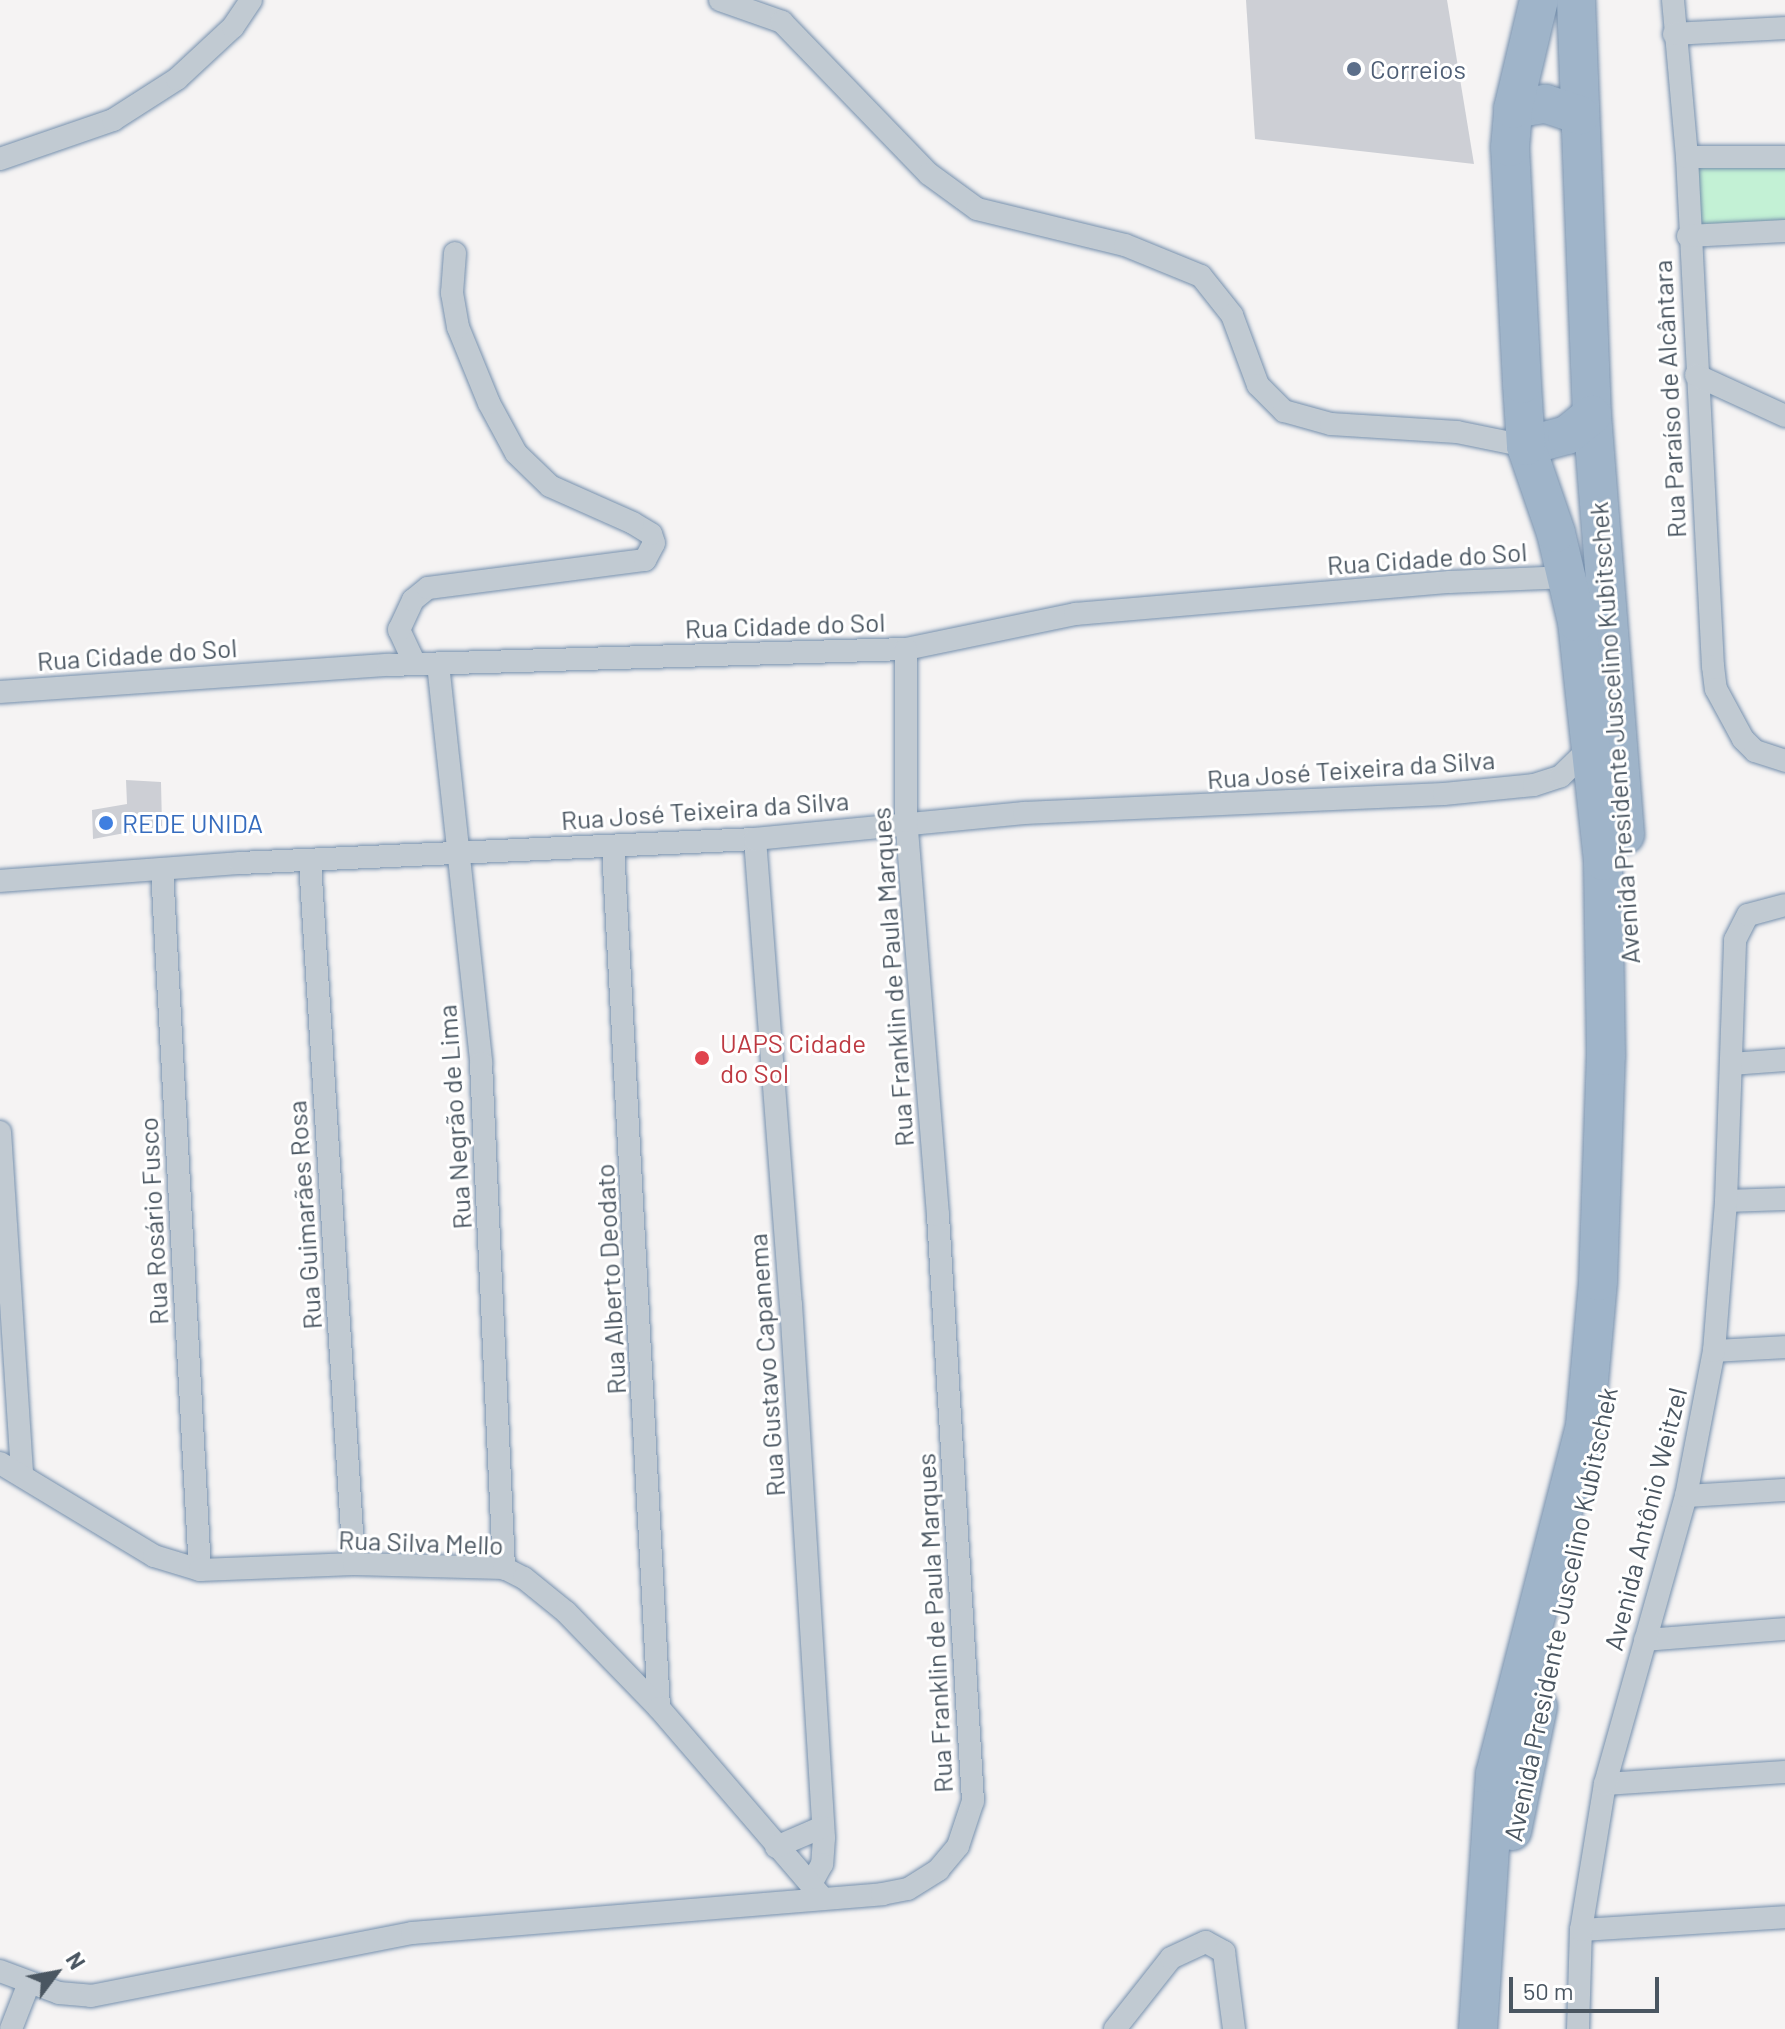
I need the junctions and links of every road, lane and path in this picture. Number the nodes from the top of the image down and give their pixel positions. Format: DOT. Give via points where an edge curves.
graph roads {
  1 [pos="251,0"];
  2 [pos="720,0"];
  3 [pos="1539,0"];
  4 [pos="1576,0"];
  5 [pos="1673,0"];
  6 [pos="1785,28"];
  7 [pos="1674,34"];
  8 [pos="1513,109"];
  9 [pos="1580,115"];
  10 [pos="1687,157"];
  11 [pos="1785,157"];
  12 [pos="0,159"];
  13 [pos="1785,231"];
  14 [pos="1688,236"];
  15 [pos="455,253"];
  16 [pos="1696,375"];
  17 [pos="1592,415"];
  18 [pos="1785,416"];
  19 [pos="1526,446"];
  20 [pos="1595,465"];
  21 [pos="1568,577"];
  22 [pos="906,649"];
  23 [pos="415,664"];
  24 [pos="438,664"];
  25 [pos="0,692"];
  26 [pos="1592,746"];
  27 [pos="1785,761"];
  28 [pos="906,821"];
  29 [pos="755,839"];
  30 [pos="613,847"];
  31 [pos="460,853"];
  32 [pos="310,862"];
  33 [pos="162,869"];
  34 [pos="0,881"];
  35 [pos="1785,905"];
  36 [pos="1785,1060"];
  37 [pos="1731,1064"];
  38 [pos="0,1132"];
  39 [pos="1785,1199"];
  40 [pos="1726,1201"];
  41 [pos="1785,1347"];
  42 [pos="1714,1351"];
  43 [pos="0,1463"];
  44 [pos="22,1475"];
  45 [pos="1785,1490"];
  46 [pos="1686,1496"];
  47 [pos="354,1564"];
  48 [pos="504,1568"];
  49 [pos="200,1570"];
  50 [pos="1785,1629"];
  51 [pos="1645,1640"];
  52 [pos="659,1708"];
  53 [pos="1785,1772"];
  54 [pos="1605,1784"];
  55 [pos="823,1827"];
  56 [pos="776,1847"];
  57 [pos="817,1892"];
  58 [pos="1785,1917"];
  59 [pos="1581,1930"];
  60 [pos="0,1971"];
  61 [pos="29,1983"];
  62 [pos="11,2029"];
  63 [pos="1115,2029"];
  64 [pos="1234,2029"];
  65 [pos="1478,2029"];
  66 [pos="1497,2029"];
  67 [pos="1578,2029"];
  1 -- 12 [label="street" via="233,27 151,96 113,120"];
  2 -- 19 [label="street" via="782,22 929,174 977,209 1125,245 1201,276 1232,315 1258,385 1284,411 1331,424 1457,432"];
  3 -- 8 [label="highway, Avenida Presidente Juscelino Kubitschek"];
  4 -- 9 [label="highway, Avenida Presidente Juscelino Kubitschek"];
  5 -- 7 [label="street, Rua Paraíso de Alcântara"];
  6 -- 7 [label="street"];
  7 -- 10 [label="street, Rua Paraíso de Alcântara"];
  8 -- 9 [label="highway" via="1546,104"];
  8 -- 19 [label="highway, Avenida Presidente Juscelino Kubitschek" via="1511,186"];
  9 -- 17 [label="highway, Avenida Presidente Juscelino Kubitschek"];
  10 -- 11 [label="street"];
  10 -- 14 [label="street, Rua Paraíso de Alcântara"];
  13 -- 14 [label="street"];
  14 -- 16 [label="street, Rua Paraíso de Alcântara"];
  15 -- 23 [label="street" via="452,293 458,327 516,453 550,486 633,523 651,534 654,543 645,560 428,588 413,600 399,630"];
  16 -- 18 [label="street"];
  16 -- 27 [label="street, Rua Paraíso de Alcântara" via="1716,689 1743,739 1755,751"];
  17 -- 19 [label="highway" via="1567,435"];
  17 -- 20 [label="highway, Avenida Presidente Juscelino Kubitschek"];
  19 -- 21 [label="highway, Avenida Presidente Juscelino Kubitschek"];
  20 -- 21 [label="highway" via="1584,534"];
  20 -- 66 [label="highway, Avenida Presidente Juscelino Kubitschek" via="1623,790 1630,966 1620,1277 1603,1444 1516,1803 1500,1916"];
  21 -- 22 [label="street, Rua Cidade do Sol" via="1075,614"];
  21 -- 26 [label="highway, Avenida Presidente Juscelino Kubitschek"];
  22 -- 24 [label="street, Rua Cidade do Sol"];
  22 -- 28 [label="street, Rua Franklin de Paula Marques"];
  23 -- 24 [label="street, Rua Cidade do Sol"];
  23 -- 25 [label="street, Rua Cidade do Sol"];
  24 -- 31 [label="street, Rua Negrão de Lima"];
  26 -- 28 [label="street, Rua José Teixeira da Silva" via="1561,776 1534,785 1352,801"];
  26 -- 65 [label="highway, Avenida Presidente Juscelino Kubitschek" via="1603,861 1606,987 1594,1334 1582,1447 1495,1774"];
  28 -- 29 [label="street, Rua José Teixeira da Silva"];
  28 -- 57 [label="street, Rua Franklin de Paula Marques" via="938,1215 973,1801 958,1846 938,1870 908,1889"];
  29 -- 30 [label="street, Rua José Teixeira da Silva"];
  29 -- 55 [label="street, Rua Gustavo Capanema"];
  30 -- 31 [label="street, Rua José Teixeira da Silva"];
  30 -- 52 [label="street, Rua Alberto Deodato"];
  31 -- 32 [label="street, Rua José Teixeira da Silva"];
  31 -- 48 [label="street, Rua Negrão de Lima" via="481,1063"];
  32 -- 33 [label="street, Rua José Teixeira da Silva"];
  32 -- 47 [label="street, Rua Guimarães Rosa"];
  33 -- 34 [label="street, Rua José Teixeira da Silva"];
  33 -- 49 [label="street, Rua Rosário Fusco"];
  35 -- 37 [label="street, Avenida Antônio Weitzel" via="1748,915 1740,923"];
  36 -- 37 [label="street"];
  37 -- 40 [label="street, Avenida Antônio Weitzel"];
  38 -- 44 [label="street"];
  39 -- 40 [label="street"];
  40 -- 42 [label="street, Avenida Antônio Weitzel"];
  41 -- 42 [label="street"];
  42 -- 46 [label="street, Avenida Antônio Weitzel"];
  43 -- 44 [label="street, Rua Silva Mello"];
  44 -- 49 [label="street, Rua Silva Mello" via="154,1556"];
  45 -- 46 [label="street"];
  46 -- 51 [label="street, Avenida Antônio Weitzel"];
  47 -- 48 [label="street, Rua Silva Mello"];
  47 -- 49 [label="street, Rua Silva Mello"];
  48 -- 52 [label="street, Rua Silva Mello" via="566,1612"];
  50 -- 51 [label="street"];
  51 -- 54 [label="street, Avenida Antônio Weitzel"];
  52 -- 56 [label="street, Rua Silva Mello"];
  53 -- 54 [label="street"];
  54 -- 59 [label="street, Avenida Antônio Weitzel"];
  55 -- 56 [label="street"];
  55 -- 57 [label="street, Rua Gustavo Capanema" via="825,1854"];
  56 -- 57 [label="street, Rua Silva Mello"];
  57 -- 61 [label="street, Rua Franklin de Paula Marques" via="412,1933 91,1996"];
  58 -- 59 [label="street"];
  59 -- 67 [label="street, Avenida Antônio Weitzel"];
  60 -- 61 [label="street, Rua Franklin de Paula Marques"];
  61 -- 62 [label="street"];
  63 -- 64 [label="street" via="1171,1958 1206,1942 1224,1952"];
}
